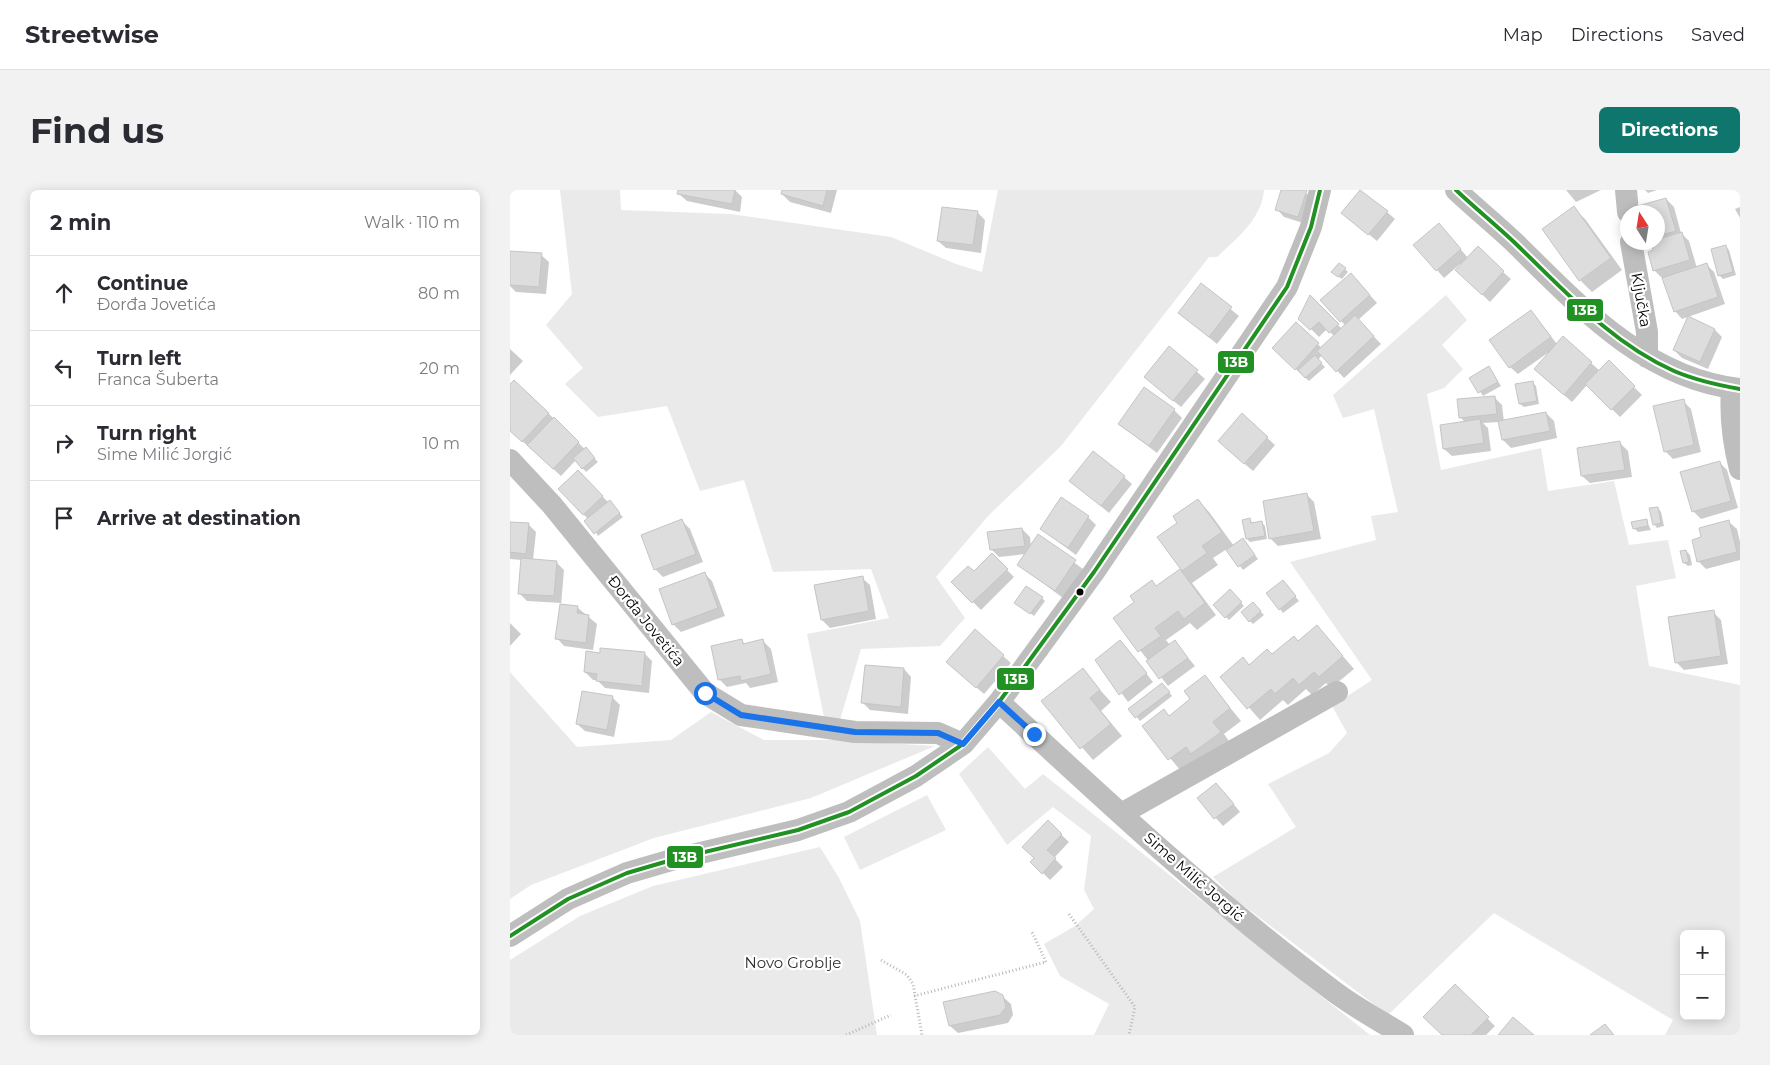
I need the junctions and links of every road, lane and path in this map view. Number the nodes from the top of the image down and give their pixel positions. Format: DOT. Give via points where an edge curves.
graph roads {
  1 [pos="1320,190"];
  2 [pos="1456,190"];
  3 [pos="1626,190"];
  4 [pos="1627,205"];
  5 [pos="1632,250"];
  6 [pos="1647,357"];
  7 [pos="1736,389"];
  8 [pos="510,460"];
  9 [pos="1740,469"];
  10 [pos="1337,692"];
  11 [pos="999,702"];
  12 [pos="963,744"];
  13 [pos="1121,814"];
  14 [pos="1069,914"];
  15 [pos="1032,932"];
  16 [pos="510,936"];
  17 [pos="881,960"];
  18 [pos="914,996"];
  19 [pos="891,1015"];
  20 [pos="1130,1034"];
  21 [pos="846,1035"];
  22 [pos="922,1035"];
  23 [pos="1135,1035"];
  24 [pos="1402,1035"];
  1 -- 11 [label="street" via="1311,227 1287,286 1099,563"];
  2 -- 6 [label="street" via="1601,324"];
  3 -- 4 [label="street"];
  5 -- 6 [label="street, Ključka" via="1647,332"];
  6 -- 7 [label="street" via="1681,375 1714,386"];
  7 -- 9 [label="street" via="1731,410 1733,441"];
  8 -- 12 [label="street, Đorđa Jovetića" via="552,505 705,693 722,705 741,715 855,732 938,733"];
  10 -- 13 [label="street"];
  11 -- 12 [label="street"];
  11 -- 13 [label="street, Sime Milić Jorgić"];
  12 -- 16 [label="street" via="916,776 849,812 798,830 627,873 568,899"];
  13 -- 24 [label="street, Sime Milić Jorgić" via="1208,892 1333,991"];
  14 -- 20 [label="path" via="1135,1007"];
  15 -- 18 [label="path" via="1046,962"];
  17 -- 18 [label="path" via="907,975 913,984"];
  18 -- 22 [label="path"];
  19 -- 21 [label="path"];
  20 -- 23 [label="path"];
}
